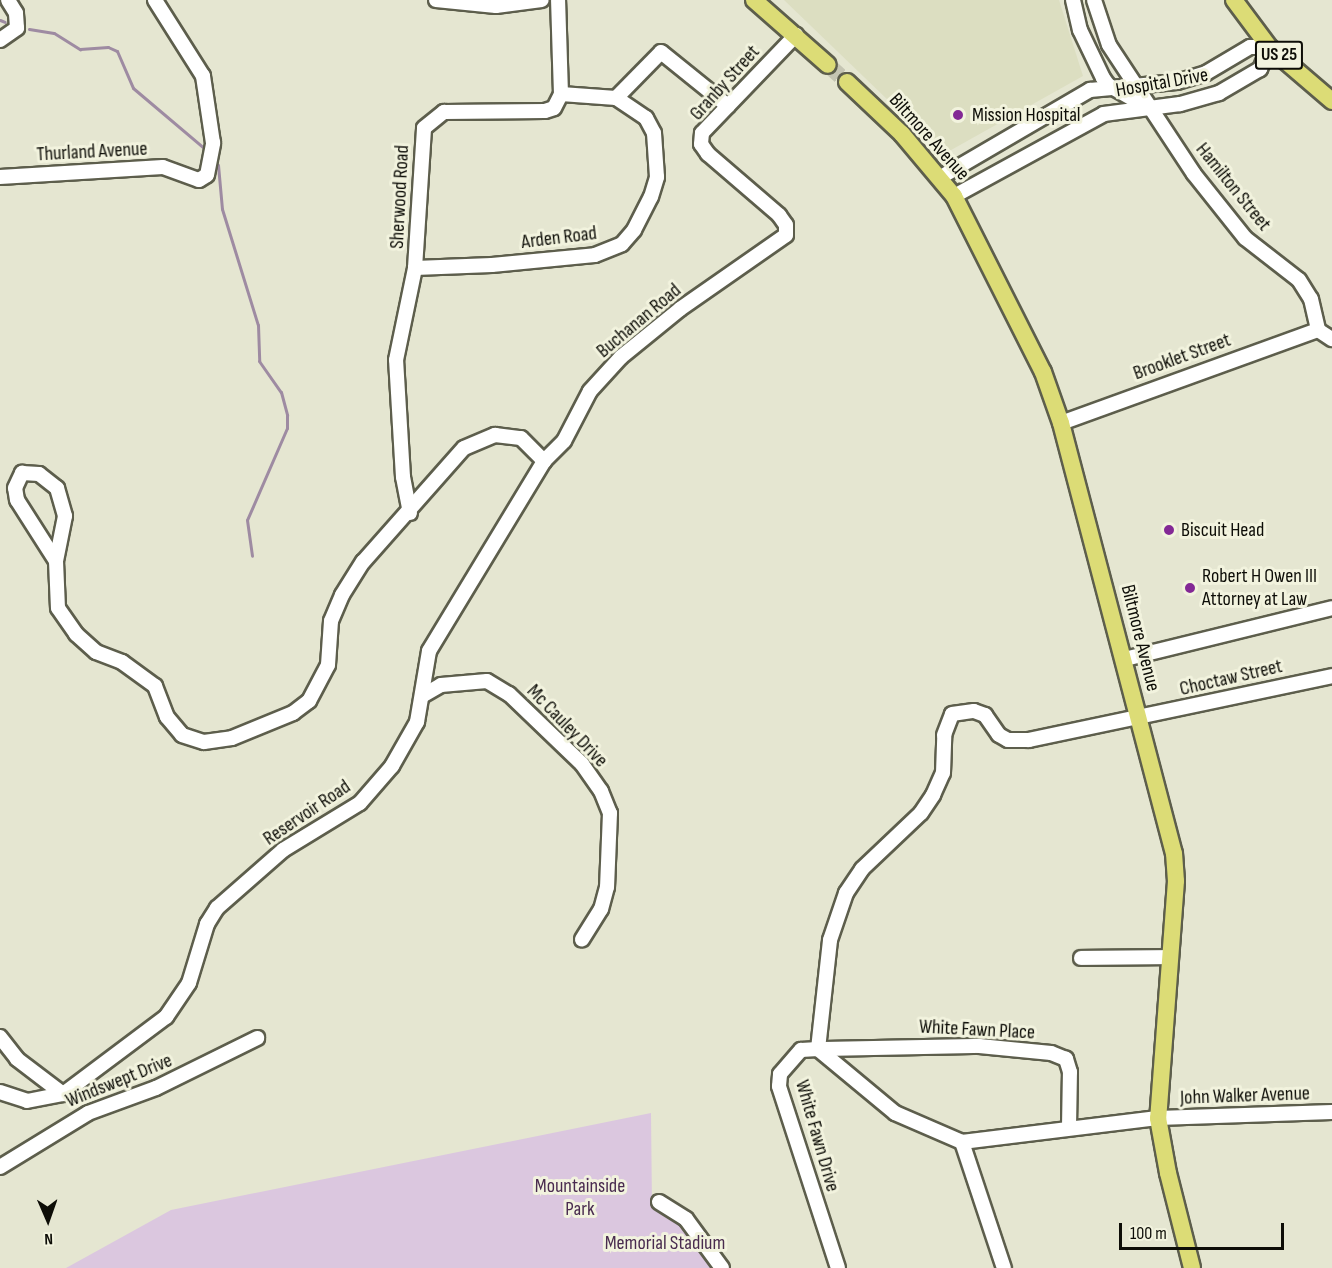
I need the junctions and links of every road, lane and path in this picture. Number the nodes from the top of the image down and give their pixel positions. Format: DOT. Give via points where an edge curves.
graph roads {
  1 [pos="8,0"];
  2 [pos="155,0"];
  3 [pos="436,0"];
  4 [pos="542,0"];
  5 [pos="558,0"];
  6 [pos="754,0"];
  7 [pos="1073,0"];
  8 [pos="1094,0"];
  9 [pos="1234,0"];
  10 [pos="796,35"];
  11 [pos="0,40"];
  12 [pos="1269,46"];
  13 [pos="828,65"];
  14 [pos="847,82"];
  15 [pos="1134,84"];
  16 [pos="1108,85"];
  17 [pos="561,94"];
  18 [pos="616,98"];
  19 [pos="1332,101"];
  20 [pos="728,106"];
  21 [pos="1149,108"];
  22 [pos="0,177"];
  23 [pos="941,177"];
  24 [pos="954,196"];
  25 [pos="786,235"];
  26 [pos="415,268"];
  27 [pos="1317,330"];
  28 [pos="1332,339"];
  29 [pos="1061,423"];
  30 [pos="544,460"];
  31 [pos="410,513"];
  32 [pos="56,561"];
  33 [pos="1332,608"];
  34 [pos="1125,659"];
  35 [pos="1332,676"];
  36 [pos="423,696"];
  37 [pos="1139,717"];
  38 [pos="582,940"];
  39 [pos="1170,957"];
  40 [pos="1082,958"];
  41 [pos="0,1037"];
  42 [pos="257,1038"];
  43 [pos="818,1048"];
  44 [pos="0,1092"];
  45 [pos="63,1094"];
  46 [pos="1332,1112"];
  47 [pos="1158,1118"];
  48 [pos="1069,1127"];
  49 [pos="962,1142"];
  50 [pos="0,1167"];
  51 [pos="659,1202"];
  52 [pos="722,1268"];
  53 [pos="838,1268"];
  54 [pos="1004,1268"];
  55 [pos="1192,1268"];
  1 -- 11 [label="street" via="16,13 17,28"];
  2 -- 22 [label="street, Thurland Avenue" via="203,76 213,142 207,175 199,180 163,167"];
  3 -- 4 [label="street" via="496,6"];
  5 -- 17 [label="street"];
  6 -- 10 [label="main road"];
  7 -- 16 [label="street" via="1080,30"];
  8 -- 15 [label="street, Hamilton Street" via="1109,45"];
  9 -- 12 [label="main road, US 25"];
  10 -- 13 [label="main road"];
  10 -- 20 [label="street, Granby Street"];
  12 -- 15 [label="street, Hospital Drive" via="1250,47 1221,66 1188,79"];
  12 -- 19 [label="main road, US 25"];
  12 -- 21 [label="street, Hospital Drive" via="1260,69 1219,93"];
  14 -- 23 [label="main road, Biltmore Avenue"];
  15 -- 16 [label="street, Hospital Drive"];
  15 -- 21 [label="street, Hamilton Street"];
  16 -- 21 [label="street"];
  16 -- 23 [label="street, Hospital Drive" via="1090,90"];
  17 -- 18 [label="street, Arden Road"];
  17 -- 26 [label="street, Sherwood Road" via="554,108 545,111 444,112 428,121 423,134"];
  18 -- 20 [label="street" via="660,52"];
  18 -- 26 [label="street, Arden Road" via="646,118 657,149 651,197 622,244 595,255"];
  20 -- 25 [label="street, Granby Street" via="702,133 701,144 779,215 786,225"];
  21 -- 24 [label="street, Hospital Drive" via="1104,114"];
  21 -- 27 [label="street, Hamilton Street" via="1194,174 1245,238 1299,280 1311,299"];
  23 -- 24 [label="main road, Biltmore Avenue"];
  24 -- 29 [label="main road, Biltmore Avenue" via="1043,372"];
  25 -- 30 [label="street, Buchanan Road" via="621,357 590,391 564,441"];
  26 -- 31 [label="street, Sherwood Road" via="396,360 403,477"];
  27 -- 28 [label="street"];
  27 -- 29 [label="street, Brooklet Street"];
  29 -- 34 [label="main road, Biltmore Avenue"];
  30 -- 31 [label="street" via="521,438 495,435 464,448"];
  30 -- 36 [label="street, Reservoir Road" via="429,651"];
  31 -- 32 [label="street" via="363,562 342,595 331,621 328,665 309,701 293,713 232,738 204,742 182,735 167,717 155,686 122,662 96,652 76,634 58,608"];
  32 -- 32 [label="street" via="65,516 57,488 39,474 22,473 15,488 17,500"];
  33 -- 34 [label="street"];
  34 -- 37 [label="main road, Biltmore Avenue"];
  35 -- 37 [label="street, Choctaw Street"];
  36 -- 38 [label="street, Mc Cauley Drive" via="441,685 487,681 509,694 582,764 601,791 610,813 607,887 601,909"];
  36 -- 45 [label="street, Reservoir Road" via="417,722 392,766 360,803 283,850 217,908 207,924 189,984 179,1002 133,1044"];
  37 -- 39 [label="main road, Biltmore Avenue" via="1174,854 1176,881"];
  37 -- 43 [label="street, Choctaw Street" via="1017,740 999,735 985,715 962,710 952,714 944,735 943,773 933,795 921,813 861,869 835,916"];
  39 -- 40 [label="street"];
  39 -- 47 [label="main road, Biltmore Avenue"];
  41 -- 45 [label="street" via="17,1059"];
  42 -- 50 [label="street, Windswept Drive" via="156,1088 88,1113"];
  43 -- 48 [label="street, White Fawn Place" via="979,1046 1051,1053 1066,1059 1070,1072"];
  43 -- 49 [label="street, White Fawn Drive" via="895,1113"];
  43 -- 53 [label="street, White Fawn Drive" via="801,1050 792,1056 780,1074 779,1086"];
  44 -- 45 [label="street, Reservoir Road" via="27,1101"];
  46 -- 47 [label="street, John Walker Avenue"];
  47 -- 48 [label="street"];
  47 -- 55 [label="main road, Biltmore Avenue"];
  48 -- 49 [label="street"];
  49 -- 54 [label="street"];
  51 -- 52 [label="street" via="686,1219"];
}
